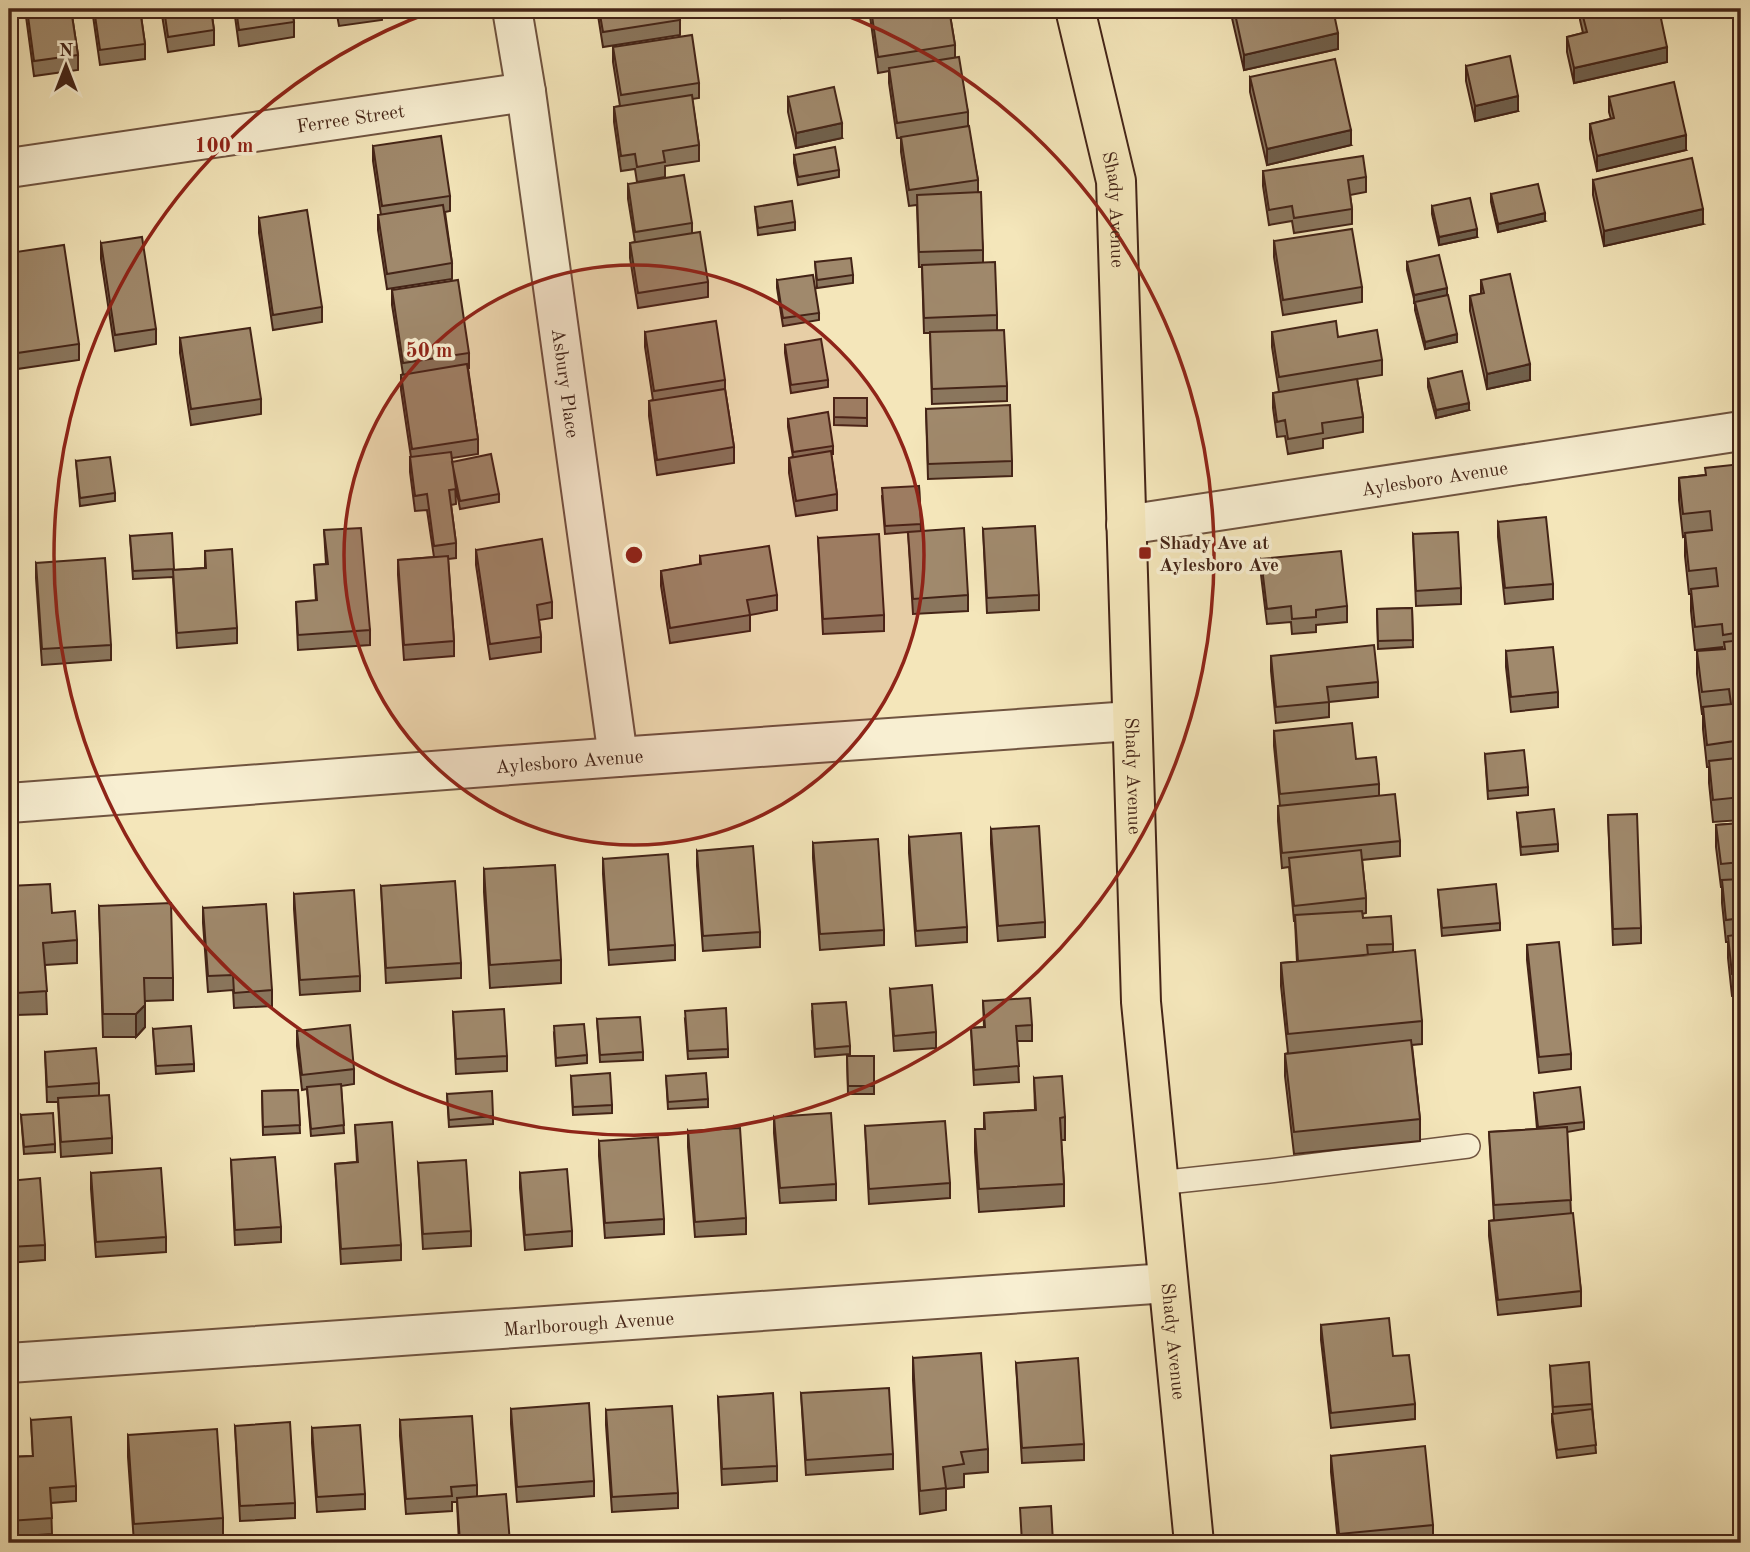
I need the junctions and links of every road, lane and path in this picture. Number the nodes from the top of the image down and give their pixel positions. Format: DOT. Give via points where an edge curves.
graph roads {
  1 [pos="512,9"];
  2 [pos="1075,9"];
  3 [pos="526,92"];
  4 [pos="9,169"];
  5 [pos="1741,431"];
  6 [pos="1126,525"];
  7 [pos="1131,721"];
  8 [pos="618,757"];
  9 [pos="9,803"];
  10 [pos="1468,1146"];
  11 [pos="1158,1183"];
  12 [pos="1168,1283"];
  13 [pos="9,1363"];
  14 [pos="1194,1543"];
  1 -- 3 [label="street, Asbury Place"];
  2 -- 6 [label="main road, Shady Avenue" via="1116,181"];
  3 -- 4 [label="street, Ferree Street"];
  3 -- 8 [label="street, Asbury Place"];
  5 -- 6 [label="street, Aylesboro Avenue"];
  6 -- 7 [label="main road, Shady Avenue"];
  7 -- 8 [label="street, Aylesboro Avenue"];
  7 -- 11 [label="main road, Shady Avenue" via="1141,1002"];
  8 -- 9 [label="street, Aylesboro Avenue"];
  10 -- 11 [label="lane"];
  11 -- 12 [label="main road, Shady Avenue"];
  12 -- 13 [label="street, Marlborough Avenue"];
  12 -- 14 [label="main road, Shady Avenue"];
}
